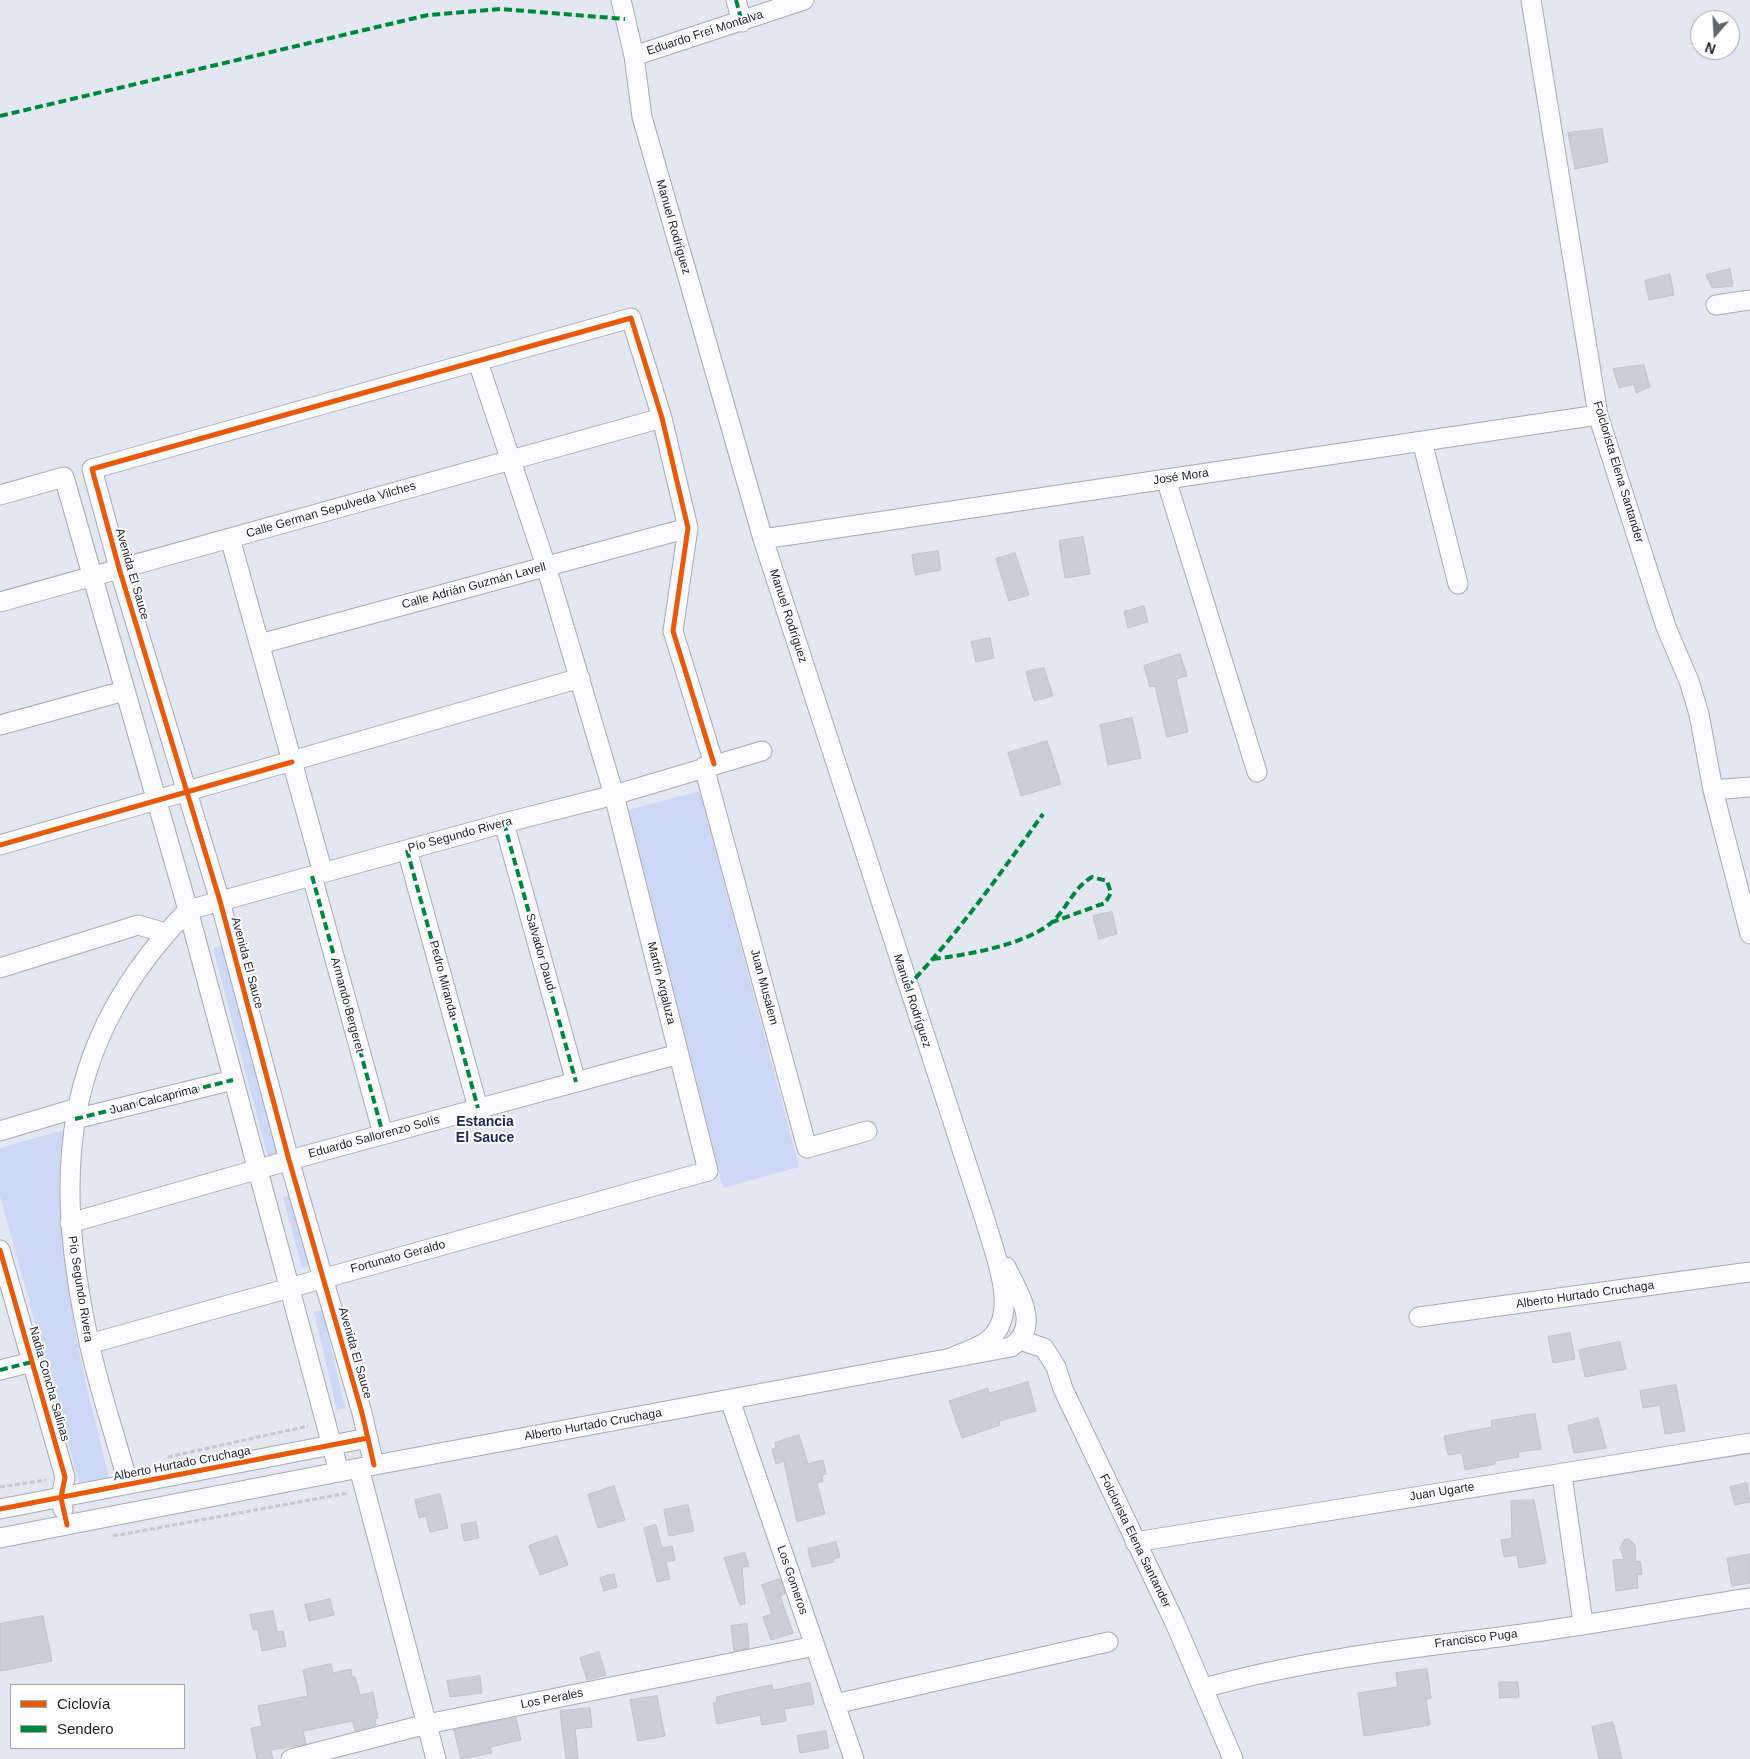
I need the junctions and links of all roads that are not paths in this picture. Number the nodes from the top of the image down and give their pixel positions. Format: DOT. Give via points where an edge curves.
graph roads {
  1 [pos="621,0"];
  2 [pos="736,0"];
  3 [pos="804,0"];
  4 [pos="1531,0"];
  5 [pos="742,22"];
  6 [pos="634,56"];
  7 [pos="1750,300"];
  8 [pos="1716,305"];
  9 [pos="478,362"];
  10 [pos="1598,416"];
  11 [pos="662,418"];
  12 [pos="1422,442"];
  13 [pos="510,460"];
  14 [pos="1166,479"];
  15 [pos="0,495"];
  16 [pos="688,528"];
  17 [pos="230,538"];
  18 [pos="763,539"];
  19 [pos="546,566"];
  20 [pos="120,568"];
  21 [pos="91,576"];
  22 [pos="1458,584"];
  23 [pos="0,602"];
  24 [pos="260,644"];
  25 [pos="580,678"];
  26 [pos="124,691"];
  27 [pos="0,725"];
  28 [pos="762,751"];
  29 [pos="292,762"];
  30 [pos="709,765"];
  31 [pos="1257,772"];
  32 [pos="1750,788"];
  33 [pos="1714,790"];
  34 [pos="188,791"];
  35 [pos="614,795"];
  36 [pos="156,801"];
  37 [pos="504,823"];
  38 [pos="0,846"];
  39 [pos="407,850"];
  40 [pos="317,875"];
  41 [pos="220,901"];
  42 [pos="188,910"];
  43 [pos="166,933"];
  44 [pos="1750,934"];
  45 [pos="0,968"];
  46 [pos="680,1054"];
  47 [pos="233,1080"];
  48 [pos="576,1082"];
  49 [pos="478,1108"];
  50 [pos="76,1114"];
  51 [pos="867,1130"];
  52 [pos="0,1131"];
  53 [pos="383,1134"];
  54 [pos="289,1160"];
  55 [pos="258,1170"];
  56 [pos="708,1171"];
  57 [pos="70,1223"];
  58 [pos="986,1223"];
  59 [pos="0,1253"];
  60 [pos="1750,1272"];
  61 [pos="324,1278"];
  62 [pos="290,1288"];
  63 [pos="1419,1318"];
  64 [pos="1020,1340"];
  65 [pos="89,1344"];
  66 [pos="951,1358"];
  67 [pos="32,1362"];
  68 [pos="0,1370"];
  69 [pos="730,1400"];
  70 [pos="368,1438"];
  71 [pos="1750,1443"];
  72 [pos="333,1446"];
  73 [pos="366,1466"];
  74 [pos="339,1472"];
  75 [pos="1562,1475"];
  76 [pos="128,1484"];
  77 [pos="61,1498"];
  78 [pos="0,1509"];
  79 [pos="67,1525"];
  80 [pos="0,1538"];
  81 [pos="1135,1542"];
  82 [pos="1750,1598"];
  83 [pos="1583,1623"];
  84 [pos="1108,1642"];
  85 [pos="815,1646"];
  86 [pos="1204,1688"];
  87 [pos="835,1704"];
  88 [pos="427,1724"];
  89 [pos="291,1759"];
  90 [pos="436,1759"];
  91 [pos="854,1759"];
  92 [pos="1233,1759"];
  1 -- 6 [label="street, Manuel Rodríguez"];
  2 -- 5 [label="street"];
  3 -- 5 [label="street, Eduardo Frei Montalva"];
  4 -- 10 [label="street, Folclorista Elena Santander"];
  5 -- 6 [label="street, Eduardo Frei Montalva"];
  6 -- 18 [label="street, Manuel Rodríguez" via="642,117"];
  7 -- 8 [label="street"];
  9 -- 11 [label="street" via="630,318"];
  9 -- 13 [label="street, Martín Argaluza"];
  9 -- 20 [label="street, Avenida El Sauce" via="92,469"];
  10 -- 12 [label="street, José Mora"];
  10 -- 33 [label="street, Folclorista Elena Santander" via="1666,627 1694,698"];
  11 -- 13 [label="street, Calle German Sepulveda Vilches"];
  11 -- 16 [label="street"];
  12 -- 14 [label="street, José Mora"];
  12 -- 22 [label="street"];
  13 -- 17 [label="street, Calle German Sepulveda Vilches"];
  13 -- 19 [label="street, Martín Argaluza"];
  14 -- 18 [label="street, José Mora"];
  14 -- 31 [label="street"];
  15 -- 21 [label="street" via="64,477"];
  16 -- 19 [label="street, Calle Adrián Guzmán Lavell"];
  16 -- 30 [label="street" via="673,631"];
  17 -- 20 [label="street, Calle German Sepulveda Vilches"];
  17 -- 24 [label="street, Armando Bergeret"];
  18 -- 58 [label="street, Manuel Rodríguez"];
  19 -- 24 [label="street, Calle Adrián Guzmán Lavell"];
  19 -- 25 [label="street, Martín Argaluza"];
  20 -- 21 [label="street, Calle German Sepulveda Vilches"];
  20 -- 34 [label="street, Avenida El Sauce"];
  21 -- 23 [label="street, Calle German Sepulveda Vilches"];
  21 -- 26 [label="street"];
  24 -- 29 [label="street, Armando Bergeret"];
  25 -- 29 [label="street"];
  25 -- 35 [label="street, Martín Argaluza"];
  26 -- 27 [label="street"];
  26 -- 36 [label="street"];
  28 -- 30 [label="street, Pío Segundo Rivera"];
  29 -- 34 [label="street"];
  29 -- 40 [label="street, Armando Bergeret"];
  30 -- 35 [label="street, Pío Segundo Rivera"];
  30 -- 51 [label="street, Juan Musalem" via="808,1148"];
  32 -- 33 [label="street"];
  33 -- 44 [label="street, Folclorista Elena Santander"];
  34 -- 36 [label="street"];
  34 -- 41 [label="street, Avenida El Sauce"];
  35 -- 37 [label="street, Pío Segundo Rivera"];
  35 -- 46 [label="street, Martín Argaluza"];
  36 -- 38 [label="street"];
  36 -- 42 [label="street"];
  37 -- 39 [label="street, Pío Segundo Rivera"];
  37 -- 48 [label="street, Salvador Daud"];
  39 -- 40 [label="street, Pío Segundo Rivera"];
  39 -- 49 [label="street, Pedro Miranda"];
  40 -- 41 [label="street, Pío Segundo Rivera"];
  40 -- 53 [label="street, Armando Bergeret"];
  41 -- 42 [label="street, Pío Segundo Rivera"];
  41 -- 54 [label="street, Avenida El Sauce"];
  42 -- 43 [label="street, Pío Segundo Rivera"];
  42 -- 47 [label="street"];
  43 -- 45 [label="street" via="138,925"];
  43 -- 50 [label="street, Pío Segundo Rivera" via="138,969 114,1009 94,1051"];
  46 -- 48 [label="street, Eduardo Sallorenzo Solís"];
  46 -- 56 [label="street, Martín Argaluza"];
  47 -- 50 [label="street, Juan Calcaprima"];
  47 -- 55 [label="street"];
  48 -- 49 [label="street, Eduardo Sallorenzo Solís"];
  49 -- 53 [label="street, Eduardo Sallorenzo Solís"];
  50 -- 52 [label="street, Juan Calcaprima"];
  50 -- 57 [label="street, Pío Segundo Rivera" via="69,1171"];
  53 -- 54 [label="street, Eduardo Sallorenzo Solís"];
  54 -- 55 [label="street, Eduardo Sallorenzo Solís"];
  54 -- 61 [label="street, Avenida El Sauce"];
  55 -- 57 [label="street, Eduardo Sallorenzo Solís"];
  55 -- 62 [label="street"];
  56 -- 61 [label="street, Fortunato Geraldo"];
  57 -- 65 [label="street, Pío Segundo Rivera"];
  58 -- 64 [label="street, Manuel Rodríguez" via="1026,1310 1027,1326"];
  58 -- 66 [label="street, Manuel Rodríguez" via="1004,1291 1004,1311 996,1330 986,1342"];
  59 -- 67 [label="street, Nadia Concha Salinas"];
  60 -- 63 [label="street, Alberto Hurtado Cruchaga"];
  61 -- 62 [label="street, Fortunato Geraldo"];
  61 -- 70 [label="street, Avenida El Sauce"];
  62 -- 65 [label="street, Fortunato Geraldo"];
  62 -- 72 [label="street"];
  64 -- 66 [label="street" via="1011,1347"];
  64 -- 81 [label="street, Folclorista Elena Santander" via="1044,1348 1056,1367 1063,1389"];
  65 -- 76 [label="street, Pío Segundo Rivera"];
  66 -- 69 [label="street, Alberto Hurtado Cruchaga"];
  67 -- 68 [label="street"];
  67 -- 77 [label="street, Nadia Concha Salinas" via="65,1478"];
  69 -- 73 [label="street, Alberto Hurtado Cruchaga"];
  69 -- 85 [label="street, Los Gomeros"];
  70 -- 72 [label="street, Alberto Hurtado Cruchaga"];
  70 -- 73 [label="street, Avenida El Sauce"];
  71 -- 75 [label="street, Juan Ugarte"];
  72 -- 74 [label="street"];
  72 -- 76 [label="street, Alberto Hurtado Cruchaga"];
  73 -- 74 [label="street, Alberto Hurtado Cruchaga"];
  73 -- 88 [label="street, Avenida El Sauce" via="363,1490"];
  74 -- 79 [label="street, Alberto Hurtado Cruchaga"];
  75 -- 81 [label="street, Juan Ugarte" via="1441,1491"];
  75 -- 83 [label="street"];
  76 -- 77 [label="street, Alberto Hurtado Cruchaga"];
  77 -- 78 [label="street, Alberto Hurtado Cruchaga"];
  77 -- 79 [label="street, Nadia Concha Salinas"];
  79 -- 80 [label="street, Alberto Hurtado Cruchaga"];
  81 -- 86 [label="street, Folclorista Elena Santander"];
  82 -- 83 [label="street, Francisco Puga"];
  83 -- 86 [label="street, Francisco Puga" via="1306,1664"];
  84 -- 87 [label="street"];
  85 -- 87 [label="street, Los Gomeros"];
  85 -- 88 [label="street, Los Perales"];
  86 -- 92 [label="street, Folclorista Elena Santander"];
  87 -- 91 [label="street, Los Gomeros"];
  88 -- 89 [label="street, Los Perales"];
  88 -- 90 [label="street, Avenida El Sauce"];
}
